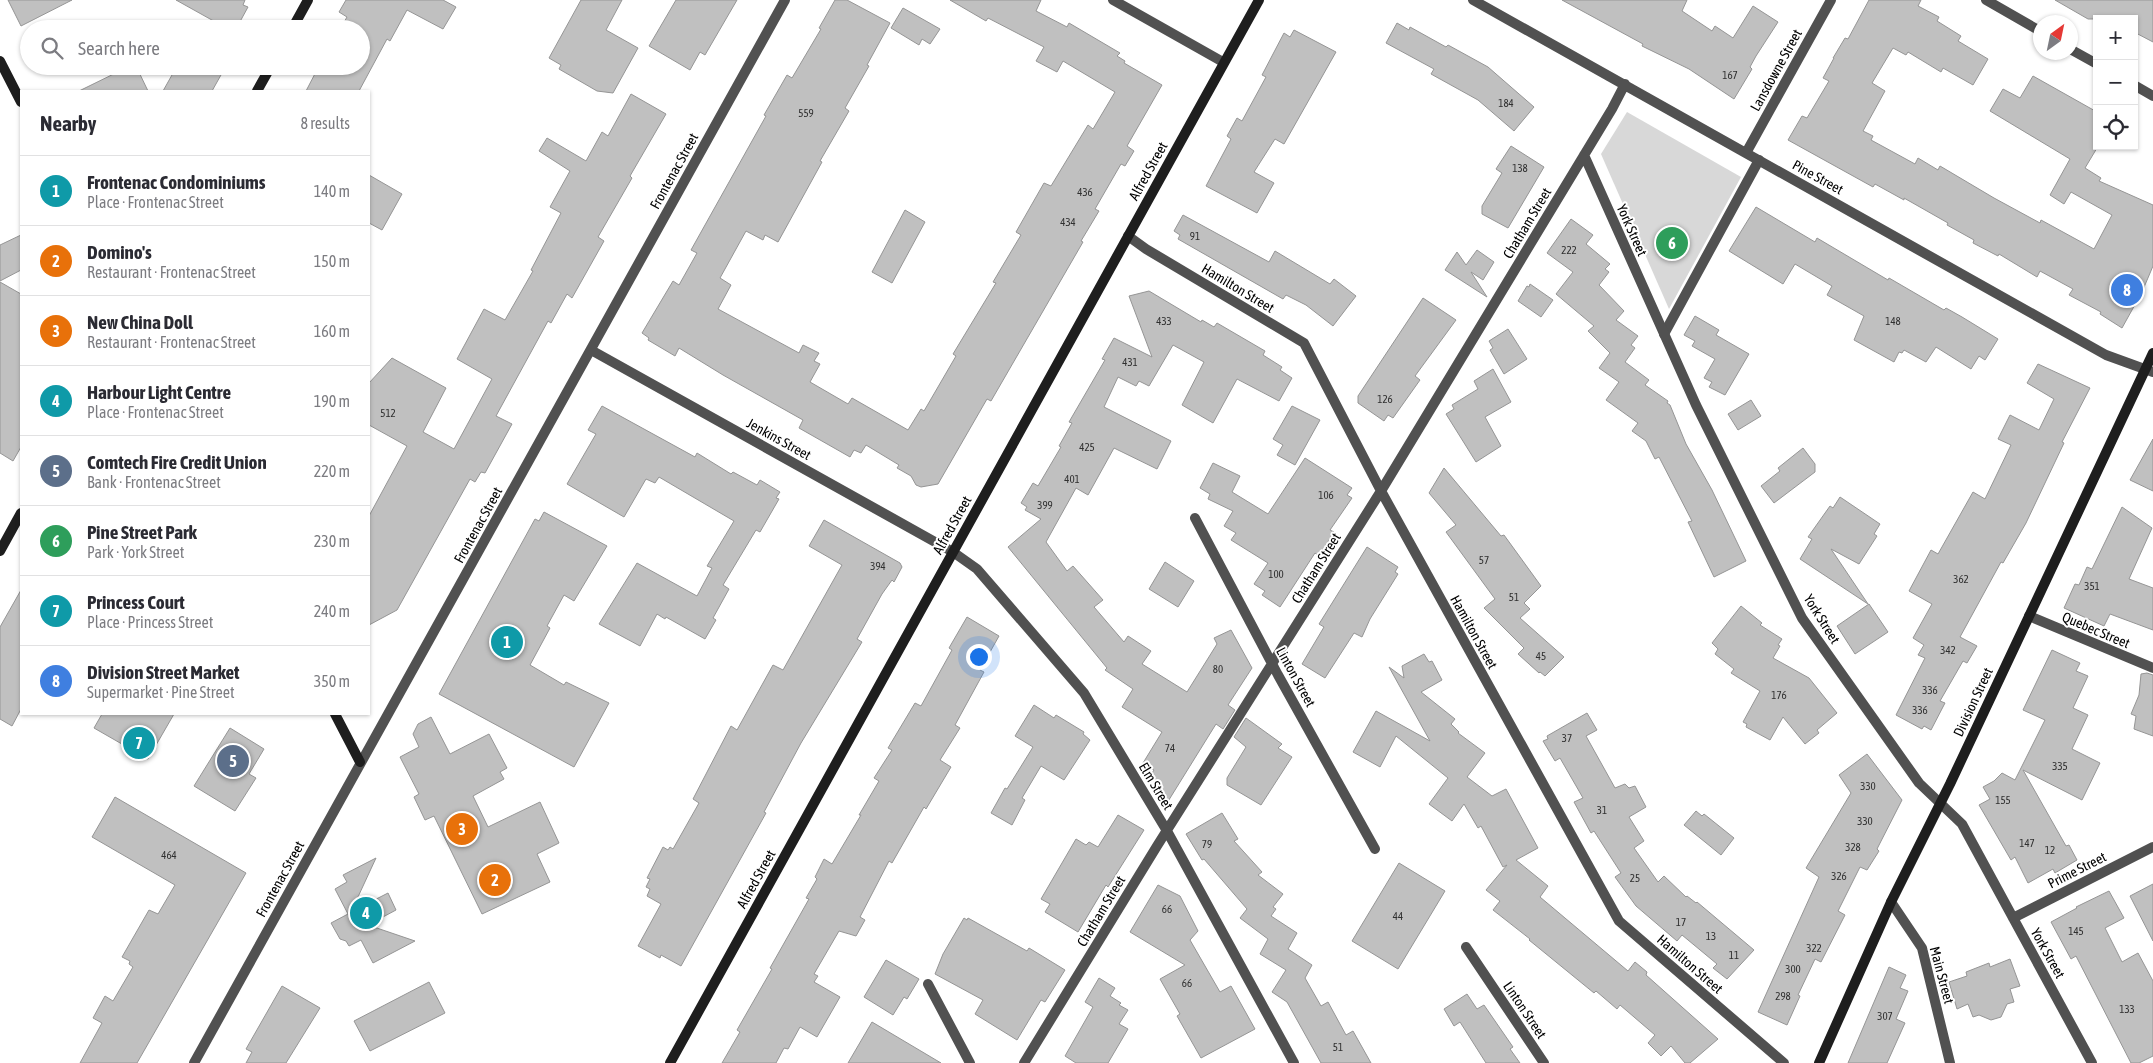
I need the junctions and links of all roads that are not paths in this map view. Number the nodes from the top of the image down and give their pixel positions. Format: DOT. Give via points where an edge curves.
graph roads {
  1 [pos="308,0"];
  2 [pos="785,0"];
  3 [pos="1113,0"];
  4 [pos="1259,0"];
  5 [pos="1473,0"];
  6 [pos="1831,0"];
  7 [pos="1986,0"];
  8 [pos="297,20"];
  9 [pos="2033,28"];
  10 [pos="2078,53"];
  11 [pos="0,61"];
  12 [pos="1224,62"];
  13 [pos="2093,62"];
  14 [pos="266,75"];
  15 [pos="1625,84"];
  16 [pos="2138,87"];
  17 [pos="258,90"];
  18 [pos="2153,96"];
  19 [pos="20,100"];
  20 [pos="1746,153"];
  21 [pos="1584,155"];
  22 [pos="1760,160"];
  23 [pos="1128,236"];
  24 [pos="1664,334"];
  25 [pos="591,350"];
  26 [pos="2153,353"];
  27 [pos="2150,370"];
  28 [pos="1381,491"];
  29 [pos="20,515"];
  30 [pos="1195,518"];
  31 [pos="0,552"];
  32 [pos="953,552"];
  33 [pos="2029,616"];
  34 [pos="1272,664"];
  35 [pos="2153,668"];
  36 [pos="336,715"];
  37 [pos="360,762"];
  38 [pos="1940,804"];
  39 [pos="1167,831"];
  40 [pos="2153,847"];
  41 [pos="1374,849"];
  42 [pos="1891,902"];
  43 [pos="2013,918"];
  44 [pos="1466,947"];
  45 [pos="928,984"];
  46 [pos="194,1063"];
  47 [pos="670,1063"];
  48 [pos="970,1063"];
  49 [pos="1024,1063"];
  50 [pos="1294,1063"];
  51 [pos="1544,1063"];
  52 [pos="1784,1063"];
  53 [pos="1819,1063"];
  54 [pos="1950,1063"];
  55 [pos="2092,1063"];
  1 -- 8 [label="street"];
  2 -- 25 [label="street, Frontenac Street"];
  3 -- 12 [label="street"];
  4 -- 12 [label="street, Alfred Street"];
  5 -- 15 [label="street, Pine Street"];
  6 -- 20 [label="street, Lansdowne Street"];
  7 -- 9 [label="street"];
  10 -- 13 [label="street"];
  11 -- 19 [label="street"];
  12 -- 23 [label="street, Alfred Street"];
  14 -- 17 [label="street"];
  15 -- 20 [label="street, Pine Street"];
  15 -- 21 [label="street, Chatham Street"];
  16 -- 18 [label="street"];
  20 -- 22 [label="street, Pine Street"];
  21 -- 24 [label="street, York Street"];
  21 -- 28 [label="street, Chatham Street"];
  22 -- 24 [label="street"];
  22 -- 27 [label="street, Pine Street" via="2106,355"];
  23 -- 28 [label="street, Hamilton Street" via="1304,343"];
  23 -- 32 [label="street, Alfred Street"];
  24 -- 38 [label="street, York Street" via="1700,414 1802,618 1919,784"];
  25 -- 32 [label="street, Jenkins Street"];
  25 -- 37 [label="street, Frontenac Street"];
  26 -- 27 [label="street, Division Street"];
  27 -- 33 [label="street, Division Street"];
  28 -- 34 [label="street, Chatham Street"];
  28 -- 52 [label="street, Hamilton Street" via="1619,921"];
  29 -- 31 [label="street"];
  30 -- 34 [label="street, Linton Street"];
  32 -- 39 [label="street, Elm Street" via="977,569 1084,693"];
  32 -- 47 [label="street, Alfred Street"];
  33 -- 35 [label="street, Quebec Street"];
  33 -- 38 [label="street, Division Street"];
  34 -- 39 [label="street, Chatham Street"];
  34 -- 41 [label="street, Linton Street"];
  36 -- 37 [label="street"];
  37 -- 46 [label="street, Frontenac Street"];
  38 -- 42 [label="street, Division Street"];
  38 -- 43 [label="street, York Street" via="1962,824"];
  39 -- 49 [label="street, Chatham Street"];
  39 -- 50 [label="street, Elm Street"];
  40 -- 43 [label="street, Prime Street"];
  42 -- 53 [label="street, Division Street"];
  42 -- 54 [label="street, Main Street" via="1922,948"];
  43 -- 55 [label="street, York Street"];
  44 -- 51 [label="street, Linton Street"];
  45 -- 48 [label="street"];
}
